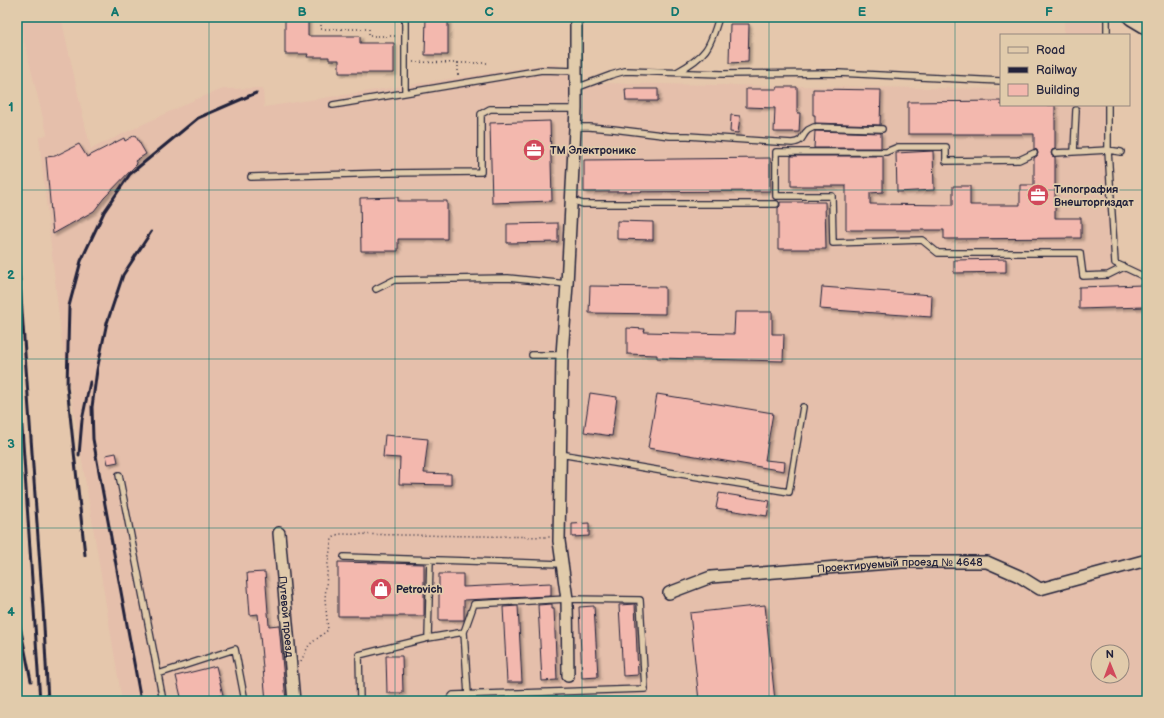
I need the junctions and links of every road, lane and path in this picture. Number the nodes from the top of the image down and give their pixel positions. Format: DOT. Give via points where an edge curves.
graph roads {
  1 [pos="321,17"];
  2 [pos="405,17"];
  3 [pos="576,17"];
  4 [pos="719,17"];
  5 [pos="1106,17"];
  6 [pos="1132,17"];
  7 [pos="1147,26"];
  8 [pos="1107,34"];
  9 [pos="405,36"];
  10 [pos="405,62"];
  11 [pos="458,63"];
  12 [pos="488,63"];
  13 [pos="576,71"];
  14 [pos="677,73"];
  15 [pos="458,77"];
  16 [pos="1000,81"];
  17 [pos="576,88"];
  18 [pos="405,92"];
  19 [pos="333,105"];
  20 [pos="1108,106"];
  21 [pos="576,109"];
  22 [pos="1076,110"];
  23 [pos="575,127"];
  24 [pos="882,129"];
  25 [pos="1108,150"];
  26 [pos="1074,152"];
  27 [pos="1121,152"];
  28 [pos="1034,153"];
  29 [pos="1055,153"];
  30 [pos="251,178"];
  31 [pos="571,200"];
  32 [pos="776,204"];
  33 [pos="1124,267"];
  34 [pos="1147,278"];
  35 [pos="567,284"];
  36 [pos="376,289"];
  37 [pos="562,355"];
  38 [pos="532,356"];
  39 [pos="803,407"];
  40 [pos="560,454"];
  41 [pos="120,475"];
  42 [pos="279,533"];
  43 [pos="344,557"];
  44 [pos="430,560"];
  45 [pos="1147,560"];
  46 [pos="562,564"];
  47 [pos="669,593"];
  48 [pos="567,599"];
  49 [pos="464,632"];
  50 [pos="428,638"];
  51 [pos="158,674"];
  52 [pos="568,676"];
  53 [pos="468,695"];
  54 [pos="163,701"];
  55 [pos="245,701"];
  56 [pos="294,701"];
  57 [pos="360,701"];
  58 [pos="448,701"];
  1 -- 9 [label="path" via="321,29 369,29 369,36"];
  2 -- 9 [label="lane"];
  3 -- 13 [label="street"];
  4 -- 14 [label="lane" via="704,54"];
  5 -- 8 [label="lane"];
  6 -- 7 [label="street"];
  9 -- 10 [label="lane"];
  10 -- 11 [label="path"];
  10 -- 18 [label="lane"];
  11 -- 12 [label="path"];
  11 -- 15 [label="path"];
  13 -- 17 [label="street"];
  13 -- 18 [label="lane" via="542,70"];
  14 -- 16 [label="lane" via="838,73"];
  14 -- 17 [label="lane" via="625,72"];
  17 -- 21 [label="street"];
  18 -- 19 [label="lane"];
  20 -- 25 [label="lane"];
  21 -- 23 [label="street"];
  21 -- 30 [label="lane" via="490,109 481,114 481,172"];
  22 -- 26 [label="lane"];
  23 -- 24 [label="lane" via="792,143 802,140 807,131 814,127"];
  23 -- 31 [label="street"];
  25 -- 26 [label="lane"];
  25 -- 27 [label="lane"];
  25 -- 33 [label="lane" via="1115,263"];
  26 -- 29 [label="lane"];
  28 -- 33 [label="lane" via="1019,160 946,161 946,146 898,147 886,152 776,152 776,196 832,196 834,243 922,240 938,253 1080,253 1083,276 1108,275"];
  31 -- 32 [label="lane" via="582,204"];
  31 -- 35 [label="street"];
  33 -- 34 [label="lane"];
  35 -- 36 [label="lane" via="508,278 394,280"];
  35 -- 37 [label="street"];
  37 -- 38 [label="lane"];
  37 -- 40 [label="street"];
  39 -- 40 [label="lane" via="790,492"];
  40 -- 46 [label="street" via="559,541"];
  41 -- 51 [label="lane"];
  42 -- 56 [label="street, Путевой проезд"];
  43 -- 44 [label="lane"];
  44 -- 46 [label="lane"];
  44 -- 50 [label="lane"];
  45 -- 47 [label="street, Проектируемый проезд № 4648" via="1040,589 1019,576 987,562 902,562 712,577"];
  46 -- 48 [label="street"];
  48 -- 49 [label="lane" via="474,604"];
  48 -- 52 [label="street"];
  48 -- 53 [label="lane" via="640,600 645,689"];
  49 -- 50 [label="lane"];
  49 -- 53 [label="lane"];
  50 -- 57 [label="lane" via="359,655"];
  51 -- 54 [label="lane"];
  51 -- 55 [label="lane" via="235,649"];
  53 -- 58 [label="lane" via="453,695"];
}
